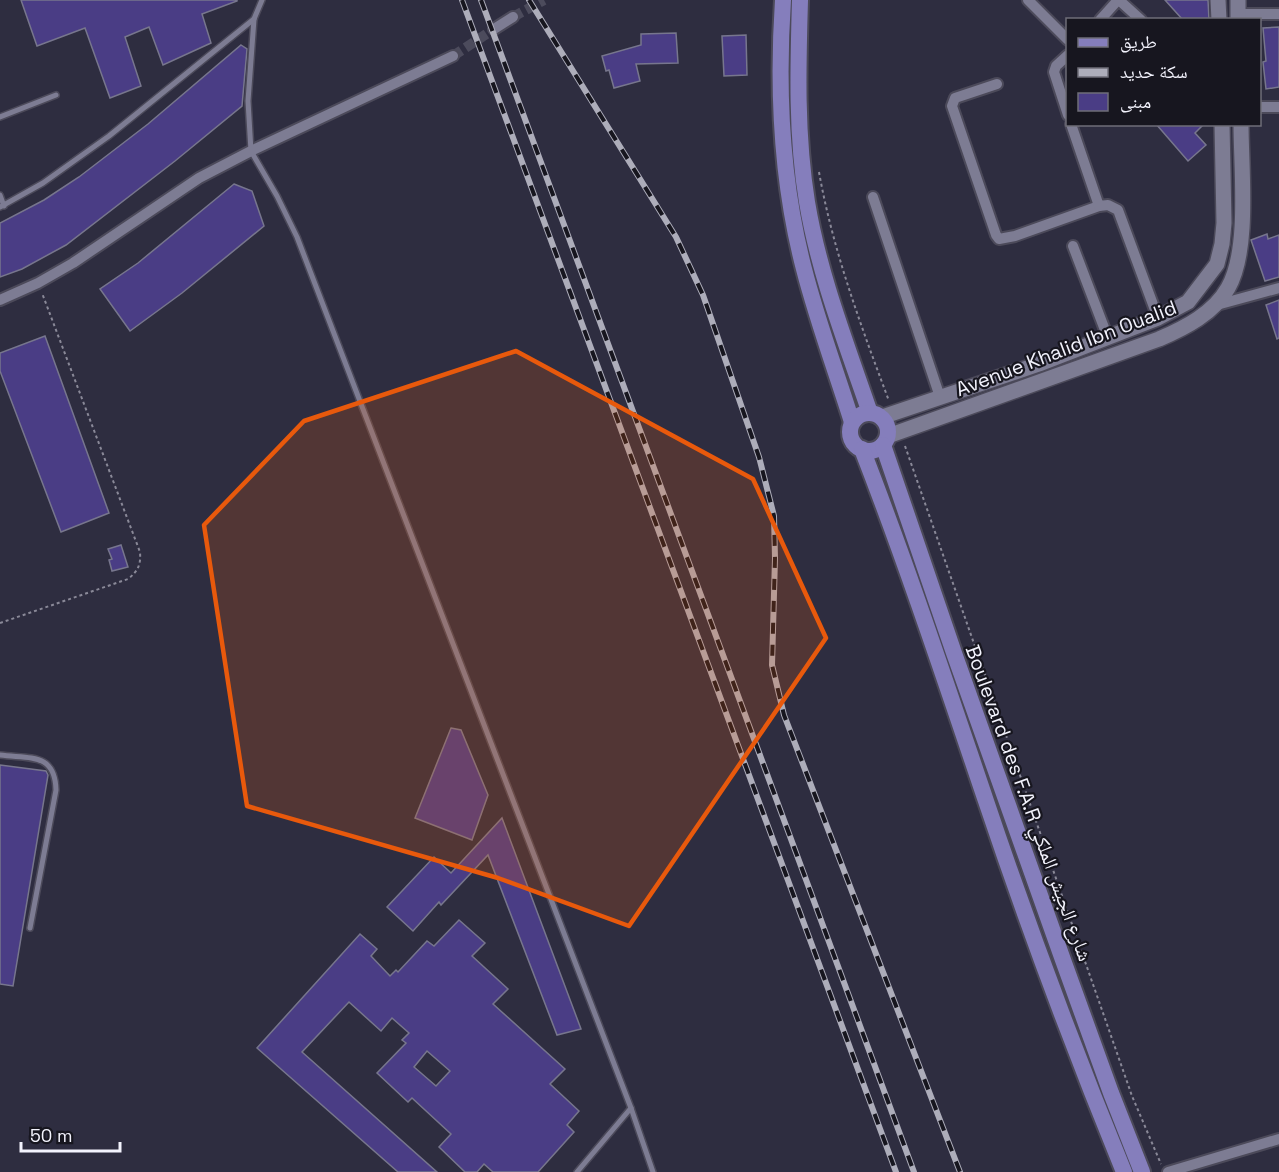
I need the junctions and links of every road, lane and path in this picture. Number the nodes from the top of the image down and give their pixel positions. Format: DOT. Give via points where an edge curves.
graph roads {
  1 [pos="262,0"];
  2 [pos="783,0"];
  3 [pos="800,0"];
  4 [pos="1028,0"];
  5 [pos="1118,0"];
  6 [pos="1218,0"];
  7 [pos="1238,11"];
  8 [pos="1279,14"];
  9 [pos="513,17"];
  10 [pos="1102,18"];
  11 [pos="1139,18"];
  12 [pos="1219,18"];
  13 [pos="254,19"];
  14 [pos="494,29"];
  15 [pos="1066,37"];
  16 [pos="453,56"];
  17 [pos="1066,57"];
  18 [pos="997,84"];
  19 [pos="56,95"];
  20 [pos="1261,106"];
  21 [pos="1279,106"];
  22 [pos="1066,109"];
  23 [pos="0,117"];
  24 [pos="1072,126"];
  25 [pos="1222,126"];
  26 [pos="1241,126"];
  27 [pos="251,151"];
  28 [pos="819,170"];
  29 [pos="0,195"];
  30 [pos="873,196"];
  31 [pos="1099,206"];
  32 [pos="2,207"];
  33 [pos="1073,246"];
  34 [pos="38,283"];
  35 [pos="1279,288"];
  36 [pos="0,300"];
  37 [pos="1212,307"];
  38 [pos="1158,318"];
  39 [pos="1108,338"];
  40 [pos="939,398"];
  41 [pos="882,414"];
  42 [pos="852,422"];
  43 [pos="890,438"];
  44 [pos="862,449"];
  45 [pos="0,623"];
  46 [pos="0,755"];
  47 [pos="30,928"];
  48 [pos="631,1108"];
  49 [pos="1279,1139"];
  50 [pos="577,1172"];
  51 [pos="653,1172"];
  52 [pos="1124,1172"];
  53 [pos="1142,1172"];
  54 [pos="1167,1172"];
  1 -- 13 [label="lane"];
  2 -- 42 [label="main road, Boulevard des F.A.R شارع الجيش الملكي" via="782,123 795,229"];
  3 -- 41 [label="main road, Boulevard des F.A.R شارع الجيش الملكي" via="798,113 807,201 832,303"];
  4 -- 15 [label="street"];
  5 -- 10 [label="street"];
  5 -- 11 [label="street"];
  6 -- 12 [label="main road"];
  7 -- 8 [label="street"];
  9 -- 14 [label="street"];
  13 -- 27 [label="lane" via="248,101"];
  13 -- 32 [label="lane" via="109,136"];
  16 -- 27 [label="street"];
  17 -- 22 [label="street" via="1054,72"];
  18 -- 31 [label="street" via="961,95 952,106 999,239"];
  19 -- 23 [label="lane"];
  20 -- 21 [label="street"];
  24 -- 31 [label="street"];
  25 -- 38 [label="main road, Avenue Khalid Ibn Oualid" via="1224,223 1217,264 1188,302"];
  26 -- 37 [label="main road, Avenue Khalid Ibn Oualid" via="1239,256 1227,290"];
  27 -- 34 [label="street" via="199,178"];
  27 -- 48 [label="lane" via="297,237"];
  28 -- 41 [label="path" via="826,212"];
  29 -- 32 [label="lane"];
  30 -- 40 [label="street"];
  31 -- 38 [label="street" via="1119,210"];
  33 -- 39 [label="street"];
  34 -- 36 [label="street"];
  34 -- 45 [label="path" via="141,562 128,579"];
  35 -- 37 [label="street"];
  37 -- 43 [label="main road, Avenue Khalid Ibn Oualid" via="1191,324 1168,335"];
  38 -- 39 [label="main road, Avenue Khalid Ibn Oualid"];
  39 -- 40 [label="main road, Avenue Khalid Ibn Oualid"];
  40 -- 41 [label="main road, Avenue Khalid Ibn Oualid"];
  41 -- 42 [label="main road" via="861,415"];
  41 -- 43 [label="main road, Boulevard des F.A.R شارع الجيش الملكي"];
  42 -- 44 [label="main road, Boulevard des F.A.R شارع الجيش الملكي" via="852,440"];
  43 -- 44 [label="main road" via="876,450"];
  43 -- 53 [label="main road, Boulevard des F.A.R شارع الجيش الملكي" via="954,653"];
  43 -- 54 [label="path" via="1128,1085 1151,1145"];
  44 -- 52 [label="main road, Boulevard des F.A.R شارع الجيش الملكي" via="894,530 1032,933"];
  46 -- 47 [label="lane" via="43,760 52,767 56,779"];
  48 -- 50 [label="lane"];
  48 -- 51 [label="lane"];
  49 -- 54 [label="street"];
}
